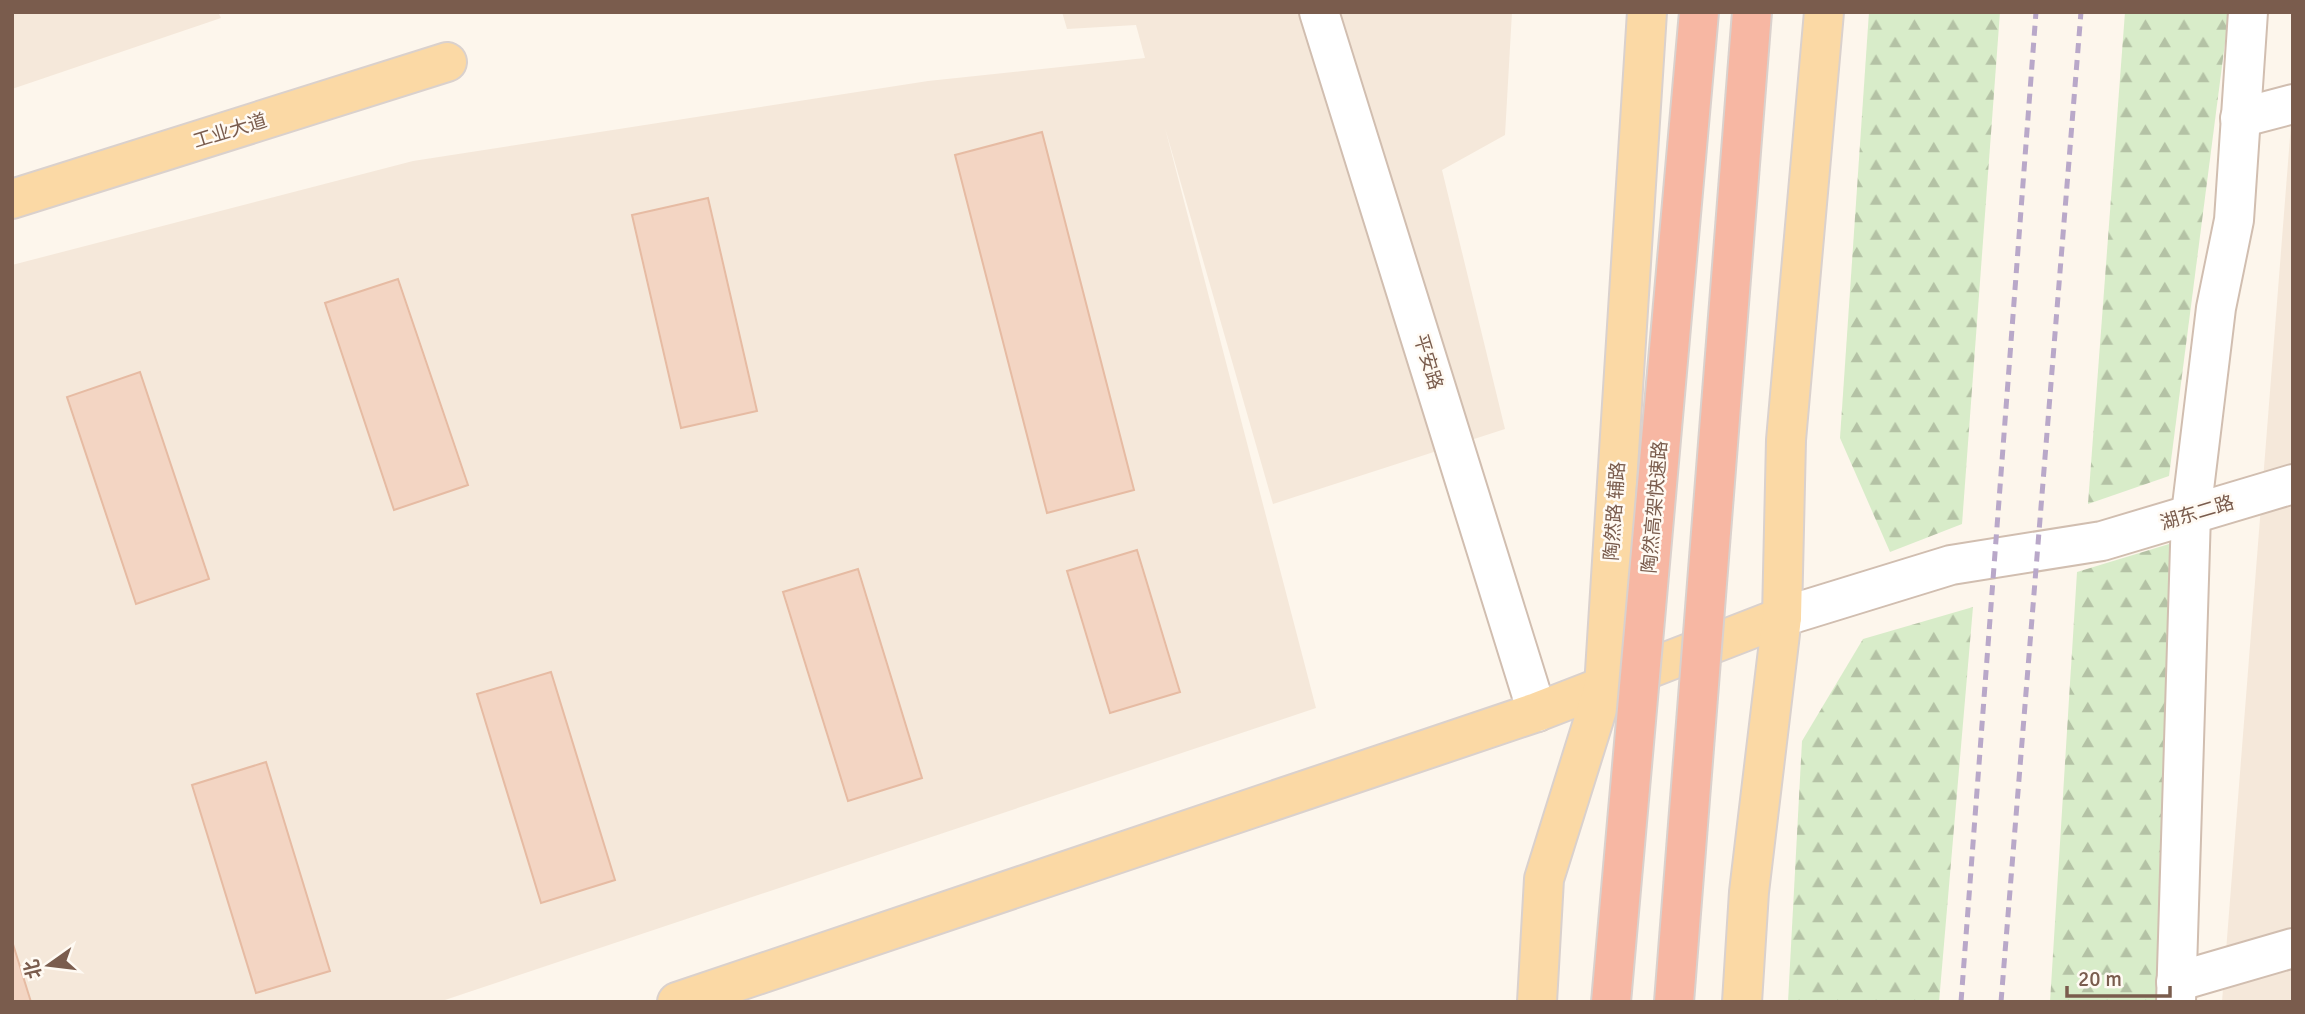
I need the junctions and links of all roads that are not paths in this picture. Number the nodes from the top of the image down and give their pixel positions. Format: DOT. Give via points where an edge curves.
graph roads {
  1 [pos="1319,12"];
  2 [pos="1647,12"];
  3 [pos="1699,12"];
  4 [pos="1752,12"];
  5 [pos="1825,12"];
  6 [pos="2248,12"];
  7 [pos="447,62"];
  8 [pos="2293,104"];
  9 [pos="2241,118"];
  10 [pos="12,199"];
  11 [pos="2293,484"];
  12 [pos="2191,514"];
  13 [pos="1782,617"];
  14 [pos="1604,687"];
  15 [pos="1536,712"];
  16 [pos="2293,947"];
  17 [pos="2176,992"];
  18 [pos="677,1002"];
  19 [pos="1537,1002"];
  20 [pos="1611,1002"];
  21 [pos="1674,1002"];
  22 [pos="1742,1002"];
  1 -- 15 [label="street, 平安路"];
  2 -- 14 [label="main road, 陶然路 辅路"];
  3 -- 20 [label="highway, 陶然高架快速路, bridge"];
  4 -- 21 [label="highway, bridge"];
  5 -- 13 [label="main road" via="1786,440"];
  6 -- 9 [label="street"];
  7 -- 10 [label="main road, 工业大道"];
  8 -- 9 [label="street"];
  9 -- 12 [label="street" via="2234,220 2216,308"];
  11 -- 12 [label="street, 湖东二路"];
  12 -- 13 [label="street, 湖东二路" via="2102,541 1951,565"];
  12 -- 17 [label="street"];
  13 -- 14 [label="main road"];
  13 -- 22 [label="main road" via="1749,892"];
  14 -- 15 [label="main road"];
  14 -- 19 [label="main road, 陶然路 辅路" via="1544,879"];
  15 -- 18 [label="main road"];
  16 -- 17 [label="street"];
}
